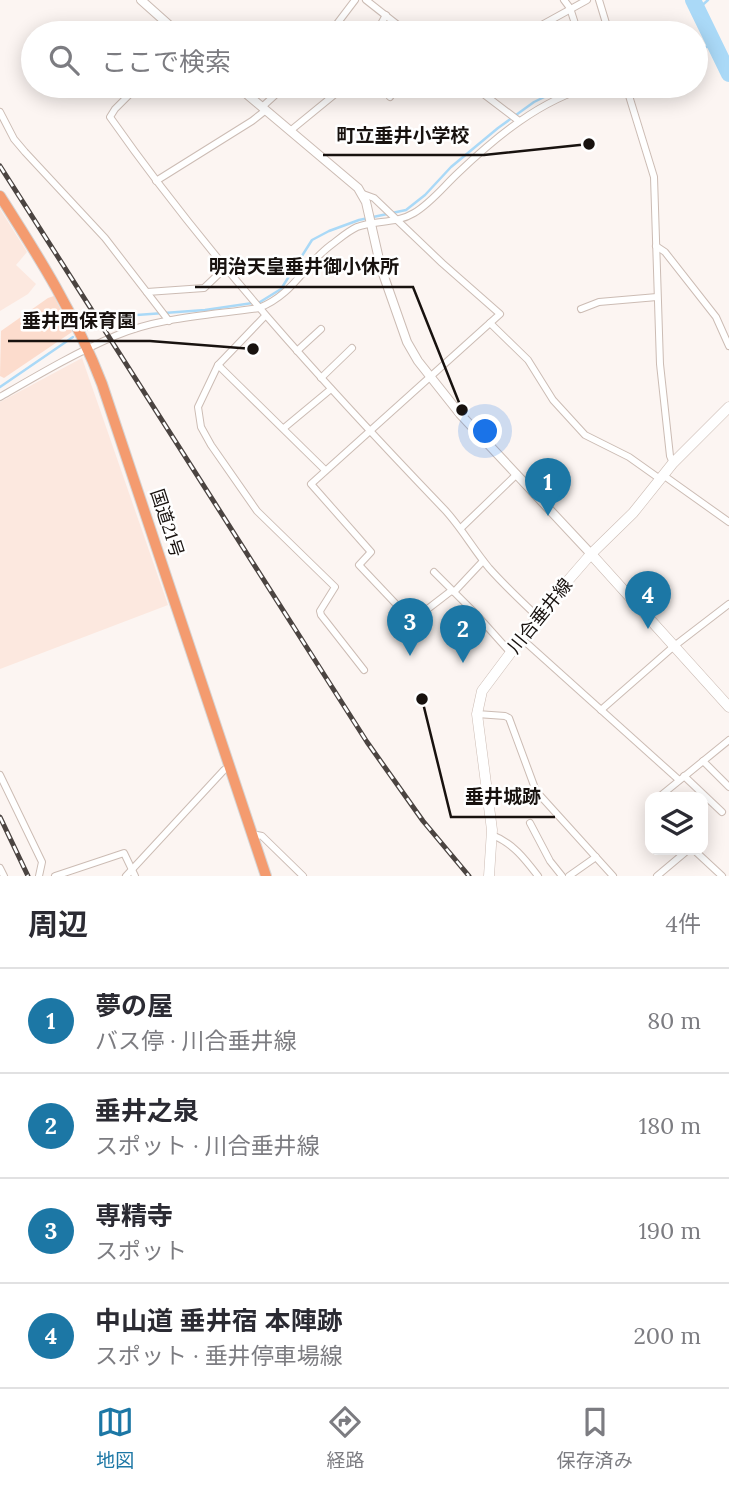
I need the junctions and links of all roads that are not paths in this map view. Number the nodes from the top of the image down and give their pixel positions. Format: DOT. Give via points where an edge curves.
graph roads {
  1 [pos="141,0"];
  2 [pos="355,0"];
  3 [pos="366,0"];
  4 [pos="564,0"];
  5 [pos="587,0"];
  6 [pos="599,0"];
  7 [pos="570,8"];
  8 [pos="386,15"];
  9 [pos="165,21"];
  10 [pos="339,21"];
  11 [pos="383,21"];
  12 [pos="393,21"];
  13 [pos="548,21"];
  14 [pos="574,21"];
  15 [pos="605,21"];
  16 [pos="125,98"];
  17 [pos="252,98"];
  18 [pos="274,98"];
  19 [pos="330,98"];
  20 [pos="489,98"];
  21 [pos="561,98"];
  22 [pos="630,98"];
  23 [pos="264,108"];
  24 [pos="0,112"];
  25 [pos="519,121"];
  26 [pos="290,131"];
  27 [pos="156,181"];
  28 [pos="363,194"];
  29 [pos="0,196"];
  30 [pos="398,220"];
  31 [pos="370,224"];
  32 [pos="656,246"];
  33 [pos="225,268"];
  34 [pos="147,292"];
  35 [pos="657,296"];
  36 [pos="257,306"];
  37 [pos="581,309"];
  38 [pos="265,316"];
  39 [pos="169,321"];
  40 [pos="490,323"];
  41 [pos="321,329"];
  42 [pos="729,346"];
  43 [pos="88,348"];
  44 [pos="352,348"];
  45 [pos="297,351"];
  46 [pos="218,365"];
  47 [pos="321,377"];
  48 [pos="431,379"];
  49 [pos="331,389"];
  50 [pos="0,397"];
  51 [pos="729,407"];
  52 [pos="284,428"];
  53 [pos="368,431"];
  54 [pos="673,463"];
  55 [pos="325,470"];
  56 [pos="517,474"];
  57 [pos="661,477"];
  58 [pos="729,522"];
  59 [pos="461,528"];
  60 [pos="591,554"];
  61 [pos="484,561"];
  62 [pos="433,572"];
  63 [pos="454,592"];
  64 [pos="729,604"];
  65 [pos="538,617"];
  66 [pos="521,638"];
  67 [pos="673,647"];
  68 [pos="509,652"];
  69 [pos="364,670"];
  70 [pos="729,707"];
  71 [pos="601,710"];
  72 [pos="477,714"];
  73 [pos="729,740"];
  74 [pos="702,761"];
  75 [pos="230,766"];
  76 [pos="0,775"];
  77 [pos="681,778"];
  78 [pos="729,787"];
  79 [pos="665,792"];
  80 [pos="722,812"];
  81 [pos="530,823"];
  82 [pos="252,834"];
  83 [pos="492,835"];
  84 [pos="682,855"];
  85 [pos="699,855"];
  86 [pos="596,858"];
  87 [pos="0,868"];
  88 [pos="133,873"];
  89 [pos="4,876"];
  90 [pos="39,876"];
  91 [pos="55,876"];
  92 [pos="126,876"];
  93 [pos="266,876"];
  94 [pos="303,876"];
  95 [pos="489,876"];
  96 [pos="538,876"];
  97 [pos="562,876"];
  98 [pos="569,876"];
  99 [pos="613,876"];
  100 [pos="657,876"];
  101 [pos="722,876"];
  1 -- 9 [label="street"];
  2 -- 10 [label="street"];
  3 -- 8 [label="street"];
  4 -- 7 [label="street"];
  5 -- 7 [label="street"];
  6 -- 15 [label="street"];
  7 -- 13 [label="street"];
  7 -- 14 [label="street"];
  8 -- 11 [label="street"];
  8 -- 12 [label="street"];
  16 -- 27 [label="street" via="110,117"];
  17 -- 23 [label="street"];
  18 -- 23 [label="street"];
  19 -- 26 [label="street"];
  20 -- 25 [label="street"];
  21 -- 25 [label="street"];
  22 -- 32 [label="street" via="653,177"];
  23 -- 26 [label="street"];
  23 -- 27 [label="street" via="252,121"];
  24 -- 34 [label="street" via="14,139 78,207"];
  25 -- 30 [label="street" via="414,214"];
  26 -- 28 [label="street"];
  27 -- 33 [label="street"];
  28 -- 30 [label="street"];
  28 -- 31 [label="street"];
  29 -- 43 [label="highway, 国道21号" via="52,277"];
  30 -- 31 [label="street"];
  30 -- 40 [label="street" via="500,314"];
  31 -- 36 [label="street" via="358,227 317,256 286,293"];
  31 -- 48 [label="street" via="407,342"];
  32 -- 35 [label="street"];
  32 -- 42 [label="street" via="716,317"];
  33 -- 34 [label="street" via="204,288"];
  33 -- 36 [label="street"];
  34 -- 39 [label="street"];
  35 -- 37 [label="street" via="599,302"];
  35 -- 54 [label="street"];
  36 -- 38 [label="street"];
  36 -- 39 [label="street"];
  38 -- 45 [label="street"];
  38 -- 46 [label="street"];
  39 -- 43 [label="street"];
  40 -- 48 [label="street"];
  40 -- 57 [label="street" via="528,360 553,400 585,435"];
  41 -- 45 [label="street"];
  43 -- 50 [label="street"];
  43 -- 75 [label="highway, 国道21号"];
  44 -- 47 [label="street"];
  45 -- 47 [label="street"];
  46 -- 52 [label="street"];
  46 -- 69 [label="street" via="198,407 201,427 257,511 335,587 321,615"];
  47 -- 49 [label="street"];
  48 -- 53 [label="street"];
  48 -- 56 [label="street"];
  49 -- 52 [label="street"];
  49 -- 53 [label="street"];
  51 -- 54 [label="main road, 川合垂井線"];
  52 -- 55 [label="street"];
  53 -- 55 [label="street"];
  53 -- 59 [label="street"];
  54 -- 57 [label="main road, 川合垂井線"];
  55 -- 63 [label="street" via="311,484 372,552 359,565 412,621"];
  56 -- 59 [label="street"];
  56 -- 60 [label="street"];
  57 -- 58 [label="street"];
  57 -- 60 [label="main road, 川合垂井線"];
  59 -- 61 [label="street"];
  60 -- 65 [label="main road, 川合垂井線"];
  60 -- 67 [label="main road"];
  61 -- 63 [label="street"];
  61 -- 65 [label="street"];
  62 -- 63 [label="street"];
  63 -- 68 [label="street"];
  64 -- 67 [label="street"];
  65 -- 66 [label="main road, 川合垂井線"];
  66 -- 68 [label="main road, 川合垂井線"];
  66 -- 71 [label="street"];
  67 -- 70 [label="main road"];
  67 -- 71 [label="street"];
  68 -- 72 [label="main road, 川合垂井線" via="482,691"];
  71 -- 77 [label="street"];
  72 -- 83 [label="main road, 川合垂井線"];
  72 -- 86 [label="street" via="509,718 536,791"];
  73 -- 74 [label="street"];
  74 -- 77 [label="street"];
  74 -- 78 [label="street"];
  75 -- 82 [label="highway, 国道21号"];
  75 -- 88 [label="street"];
  76 -- 90 [label="street" via="42,862"];
  77 -- 79 [label="street"];
  77 -- 80 [label="street"];
  81 -- 97 [label="street"];
  82 -- 93 [label="highway, 国道21号"];
  82 -- 94 [label="street" via="262,836"];
  83 -- 95 [label="main road, 川合垂井線"];
  83 -- 96 [label="street" via="521,854"];
  84 -- 100 [label="street"];
  85 -- 101 [label="street"];
  86 -- 98 [label="street"];
  86 -- 99 [label="street"];
  87 -- 89 [label="street"];
  88 -- 91 [label="street" via="124,853"];
  88 -- 92 [label="street"];
}
